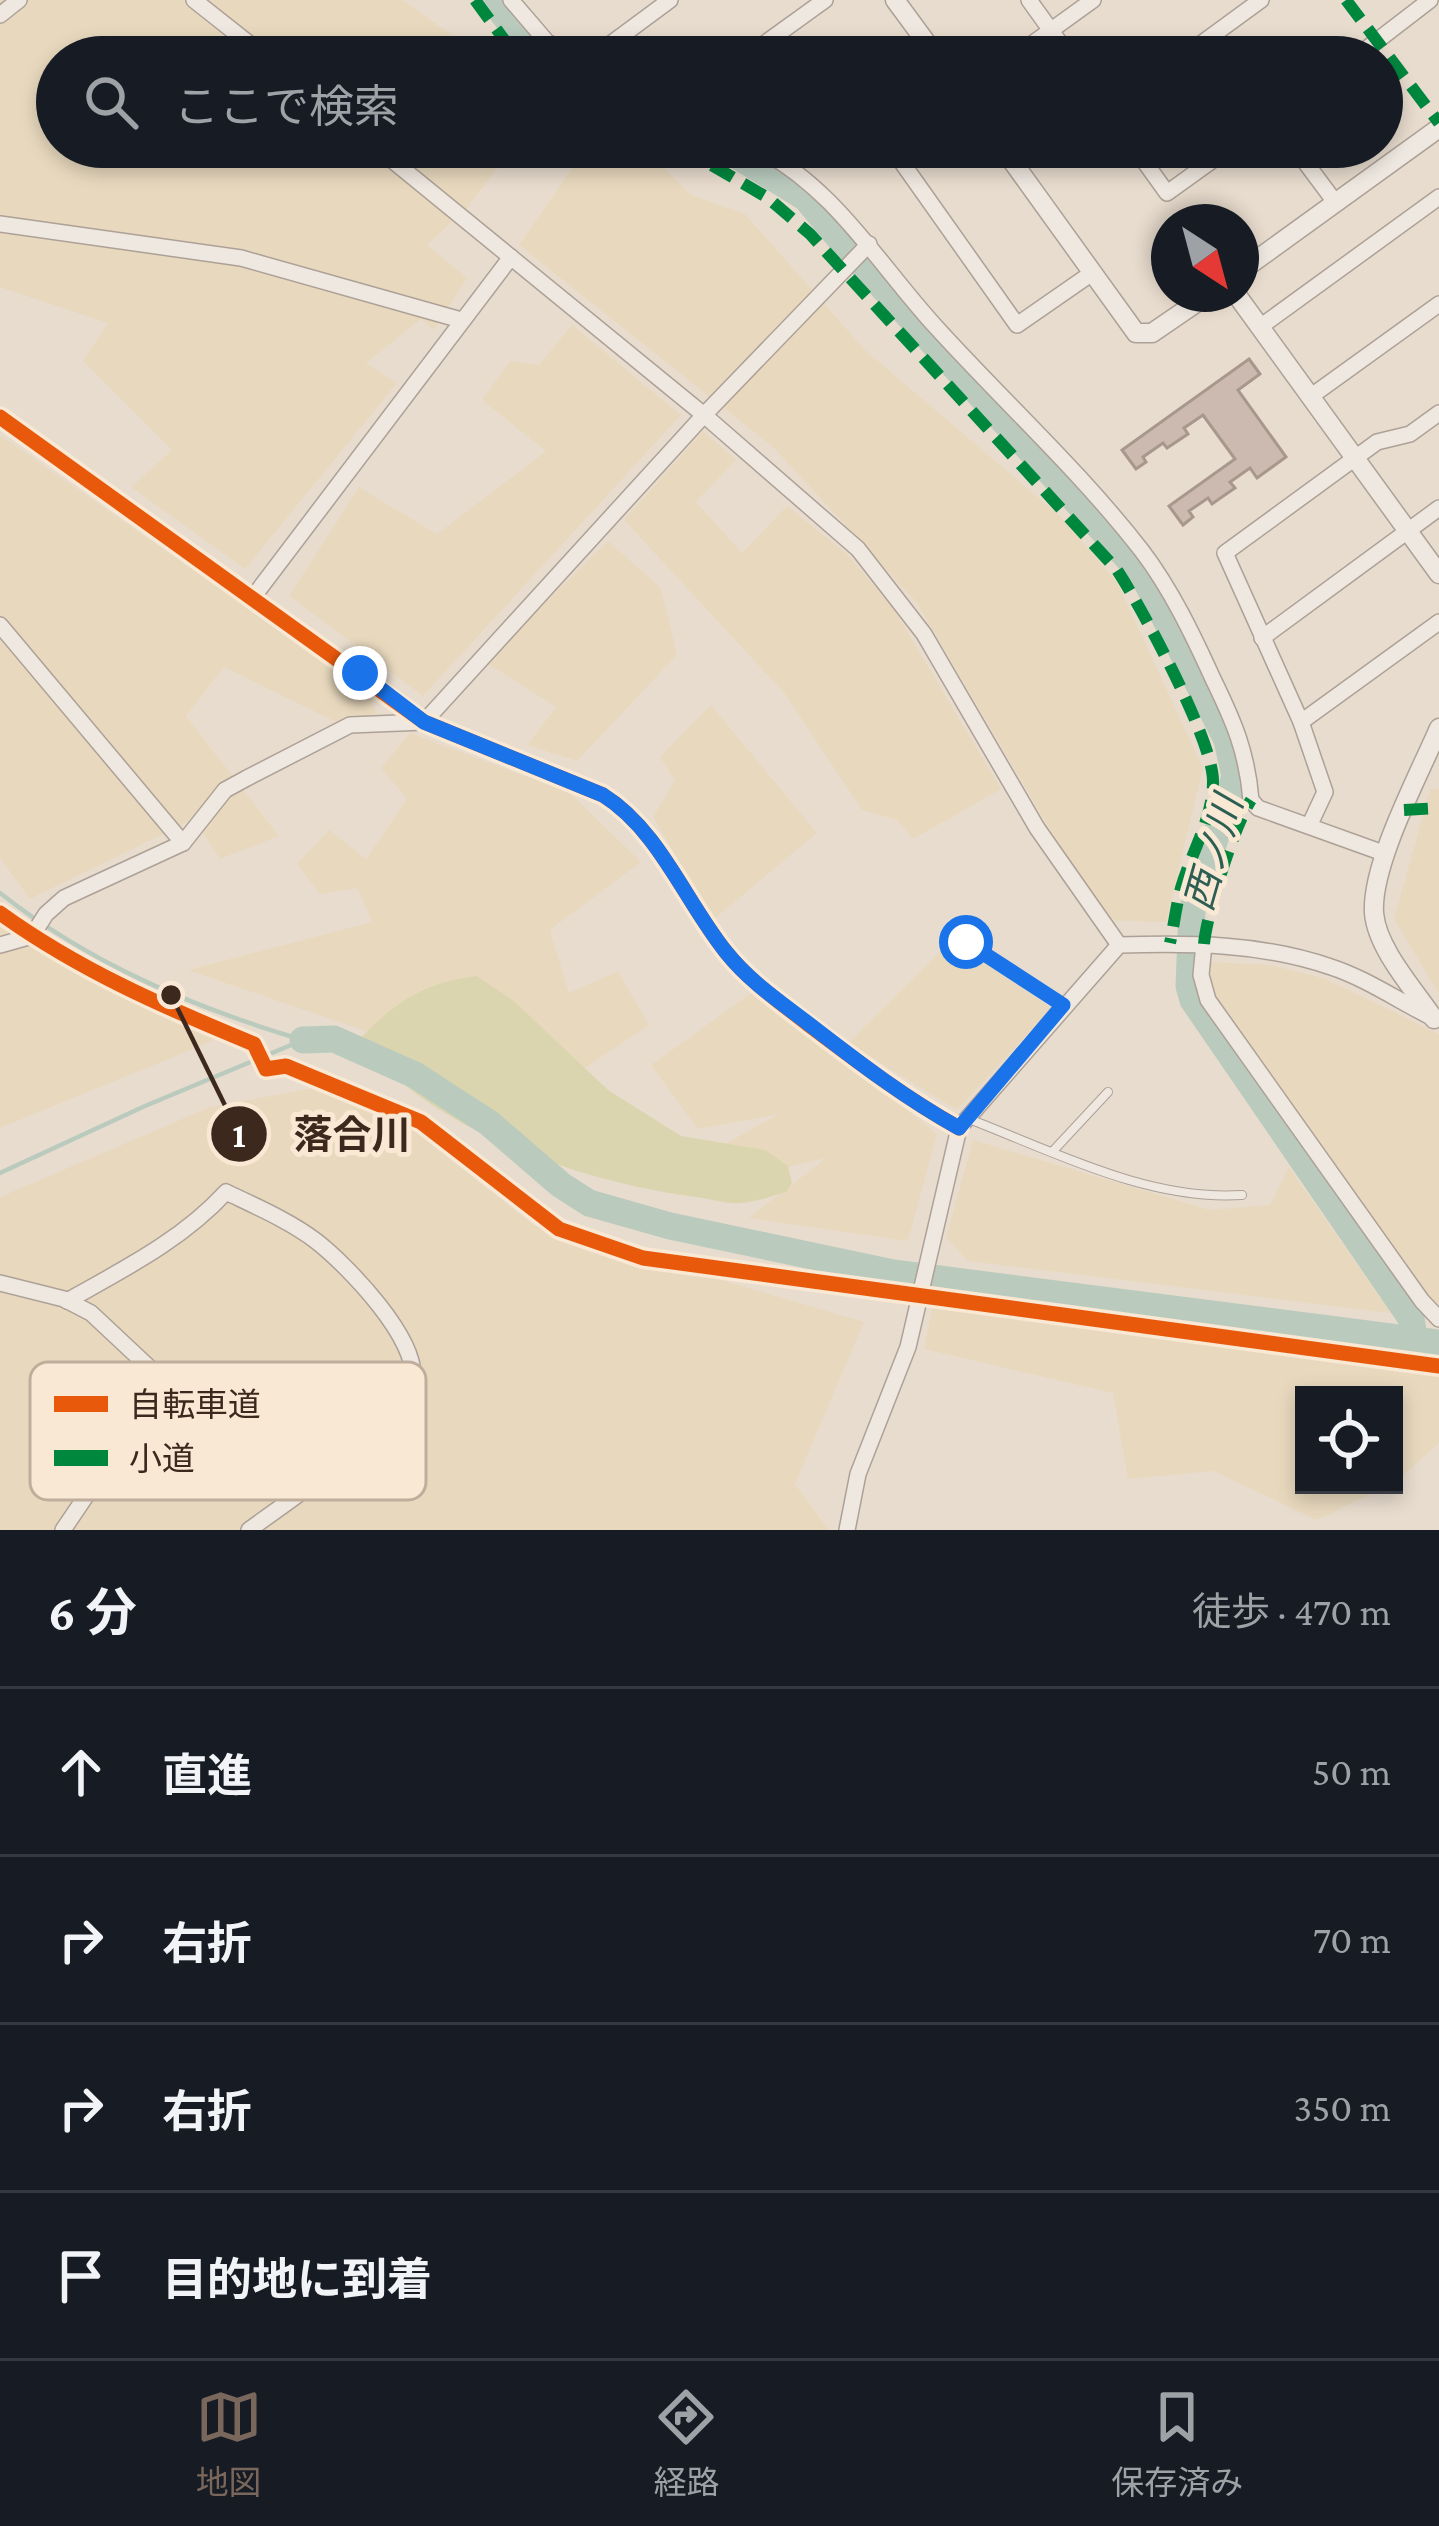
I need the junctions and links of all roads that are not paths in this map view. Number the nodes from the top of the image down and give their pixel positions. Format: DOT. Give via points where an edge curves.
graph roads {
  1 [pos="19,0"];
  2 [pos="194,0"];
  3 [pos="670,0"];
  4 [pos="825,0"];
  5 [pos="895,0"];
  6 [pos="1029,0"];
  7 [pos="1093,0"];
  8 [pos="1261,0"];
  9 [pos="1430,0"];
  10 [pos="515,2"];
  11 [pos="0,15"];
  12 [pos="1051,31"];
  13 [pos="239,36"];
  14 [pos="542,36"];
  15 [pos="621,36"];
  16 [pos="775,36"];
  17 [pos="920,36"];
  18 [pos="1044,36"];
  19 [pos="1055,36"];
  20 [pos="1212,36"];
  21 [pos="1383,36"];
  22 [pos="1439,128"];
  23 [pos="1403,154"];
  24 [pos="402,168"];
  25 [pos="790,168"];
  26 [pos="905,168"];
  27 [pos="1017,168"];
  28 [pos="1149,168"];
  29 [pos="1202,168"];
  30 [pos="1310,168"];
  31 [pos="1383,168"];
  32 [pos="1439,197"];
  33 [pos="1335,202"];
  34 [pos="0,224"];
  35 [pos="868,244"];
  36 [pos="511,257"];
  37 [pos="1259,258"];
  38 [pos="1092,274"];
  39 [pos="1439,304"];
  40 [pos="1183,312"];
  41 [pos="1249,312"];
  42 [pos="461,320"];
  43 [pos="1260,327"];
  44 [pos="1310,397"];
  45 [pos="1439,413"];
  46 [pos="704,416"];
  47 [pos="4,424"];
  48 [pos="1355,458"];
  49 [pos="1439,508"];
  50 [pos="1408,531"];
  51 [pos="1439,574"];
  52 [pos="254,596"];
  53 [pos="1439,622"];
  54 [pos="0,625"];
  55 [pos="1262,638"];
  56 [pos="424,722"];
  57 [pos="1301,722"];
  58 [pos="1439,728"];
  59 [pos="1310,824"];
  60 [pos="183,844"];
  61 [pos="1386,854"];
  62 [pos="0,913"];
  63 [pos="32,936"];
  64 [pos="966,942"];
  65 [pos="1193,944"];
  66 [pos="0,945"];
  67 [pos="1118,945"];
  68 [pos="1063,1005"];
  69 [pos="1436,1020"];
  70 [pos="1108,1092"];
  71 [pos="963,1123"];
  72 [pos="1053,1151"];
  73 [pos="1242,1195"];
  74 [pos="0,1283"];
  75 [pos="919,1295"];
  76 [pos="67,1301"];
  77 [pos="1439,1319"];
  78 [pos="145,1362"];
  79 [pos="412,1362"];
  80 [pos="1439,1366"];
  81 [pos="83,1500"];
  82 [pos="288,1500"];
  83 [pos="63,1530"];
  84 [pos="249,1530"];
  85 [pos="847,1530"];
  1 -- 11 [label="street"];
  2 -- 13 [label="street"];
  3 -- 15 [label="street"];
  4 -- 16 [label="street"];
  5 -- 17 [label="street"];
  6 -- 12 [label="street"];
  7 -- 12 [label="street"];
  8 -- 20 [label="street"];
  9 -- 21 [label="street"];
  10 -- 14 [label="street"];
  12 -- 18 [label="street"];
  12 -- 19 [label="street"];
  22 -- 23 [label="street"];
  24 -- 36 [label="street"];
  25 -- 35 [label="street"];
  26 -- 38 [label="street" via="1018,326"];
  27 -- 38 [label="street"];
  28 -- 29 [label="street" via="1167,193"];
  30 -- 33 [label="street"];
  31 -- 33 [label="street"];
  32 -- 43 [label="street"];
  33 -- 37 [label="street"];
  34 -- 42 [label="street" via="241,258"];
  35 -- 46 [label="street"];
  35 -- 59 [label="street" via="1141,550 1237,729 1251,800"];
  36 -- 42 [label="street"];
  36 -- 46 [label="street"];
  38 -- 40 [label="street" via="1142,335"];
  39 -- 44 [label="street"];
  41 -- 43 [label="street"];
  42 -- 52 [label="street"];
  43 -- 44 [label="street"];
  44 -- 48 [label="street"];
  45 -- 48 [label="street"];
  46 -- 56 [label="street"];
  46 -- 67 [label="street" via="858,549 894,591 1037,829"];
  47 -- 52 [label="street"];
  48 -- 50 [label="street"];
  48 -- 55 [label="street" via="1225,553"];
  49 -- 50 [label="street"];
  50 -- 51 [label="street"];
  50 -- 55 [label="street"];
  52 -- 56 [label="street"];
  53 -- 57 [label="street"];
  54 -- 60 [label="street"];
  55 -- 57 [label="street"];
  56 -- 60 [label="street" via="350,724 225,790"];
  56 -- 71 [label="street" via="622,808 753,981 902,1096"];
  57 -- 59 [label="street" via="1324,792"];
  58 -- 61 [label="street"];
  59 -- 61 [label="street"];
  60 -- 63 [label="street" via="64,898"];
  61 -- 69 [label="street" via="1374,916"];
  62 -- 63 [label="street"];
  63 -- 66 [label="street"];
  63 -- 75 [label="street" via="261,1055 266,1069 286,1066 421,1122 560,1229 643,1258"];
  64 -- 68 [label="lane"];
  65 -- 67 [label="street"];
  65 -- 69 [label="street" via="1260,948 1334,968"];
  65 -- 77 [label="street" via="1208,1000"];
  67 -- 68 [label="street"];
  68 -- 71 [label="street"];
  70 -- 72 [label="lane"];
  71 -- 72 [label="lane"];
  71 -- 75 [label="street"];
  72 -- 73 [label="lane" via="1205,1197"];
  74 -- 76 [label="street"];
  75 -- 80 [label="street"];
  75 -- 85 [label="street"];
  76 -- 78 [label="street"];
  76 -- 79 [label="street" via="148,1256 226,1192 314,1239 359,1281"];
  81 -- 83 [label="street"];
  82 -- 84 [label="street"];
}
